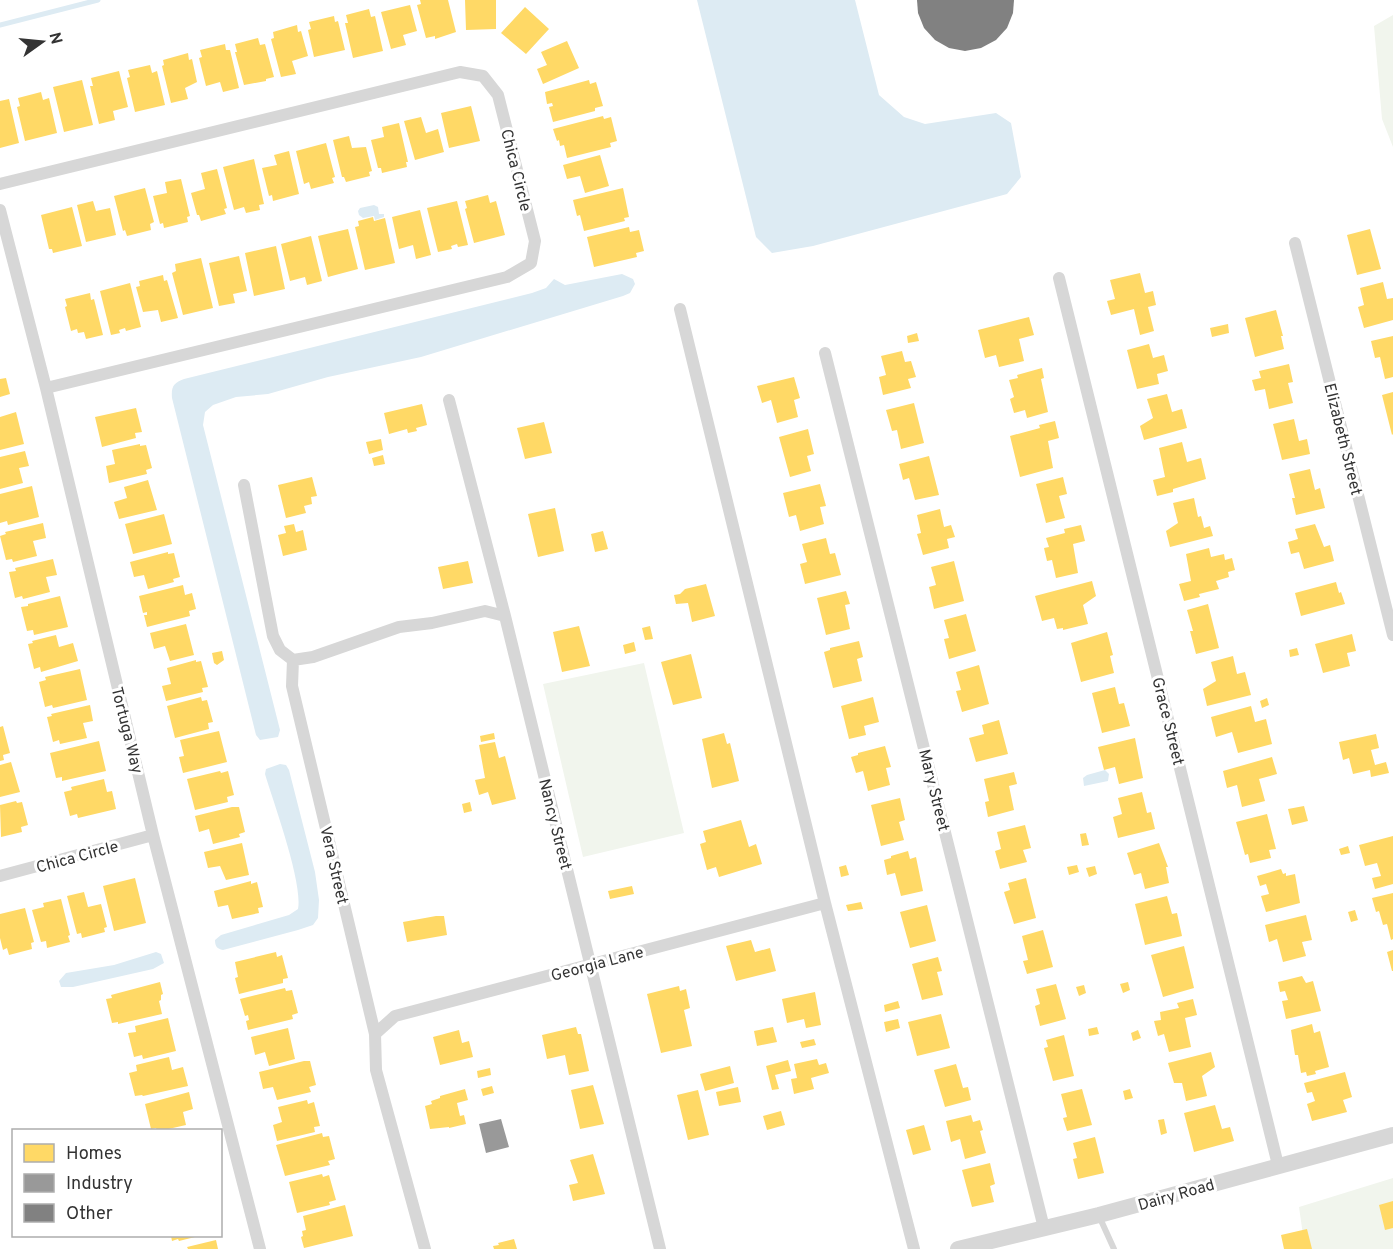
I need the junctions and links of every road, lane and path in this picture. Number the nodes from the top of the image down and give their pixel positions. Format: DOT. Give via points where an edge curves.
graph roads {
  1 [pos="0,184"];
  2 [pos="0,210"];
  3 [pos="1295,243"];
  4 [pos="1059,278"];
  5 [pos="680,309"];
  6 [pos="825,353"];
  7 [pos="46,388"];
  8 [pos="449,400"];
  9 [pos="244,485"];
  10 [pos="505,616"];
  11 [pos="1393,635"];
  12 [pos="293,660"];
  13 [pos="153,835"];
  14 [pos="0,876"];
  15 [pos="825,903"];
  16 [pos="590,966"];
  17 [pos="375,1034"];
  18 [pos="1393,1135"];
  19 [pos="1278,1165"];
  20 [pos="1099,1215"];
  21 [pos="1044,1228"];
  22 [pos="260,1249"];
  23 [pos="425,1249"];
  24 [pos="660,1249"];
  25 [pos="914,1249"];
  26 [pos="958,1249"];
  27 [pos="1114,1249"];
  1 -- 7 [label="street, Chica Circle" via="460,72 483,76 498,95 535,241 531,263 507,277"];
  2 -- 7 [label="street, Tortuga Way"];
  3 -- 11 [label="street, Elizabeth Street"];
  4 -- 19 [label="street, Grace Street"];
  5 -- 15 [label="street"];
  6 -- 21 [label="street, Mary Street"];
  7 -- 13 [label="street, Tortuga Way"];
  8 -- 10 [label="street, Nancy Street"];
  9 -- 12 [label="street" via="273,636 280,650"];
  10 -- 12 [label="street" via="485,611 399,627 313,657"];
  10 -- 16 [label="street, Nancy Street"];
  12 -- 17 [label="street, Vera Street" via="292,686"];
  13 -- 14 [label="street, Chica Circle"];
  13 -- 22 [label="street, Tortuga Way"];
  15 -- 16 [label="street, Georgia Lane"];
  15 -- 25 [label="street"];
  16 -- 17 [label="street, Georgia Lane" via="395,1016"];
  16 -- 24 [label="street, Nancy Street"];
  17 -- 23 [label="street, Vera Street" via="376,1070"];
  18 -- 19 [label="street, Dairy Road"];
  19 -- 20 [label="street, Dairy Road"];
  20 -- 21 [label="street, Dairy Road"];
  20 -- 27 [label="lane"];
  21 -- 26 [label="street, Dairy Road"];
}
